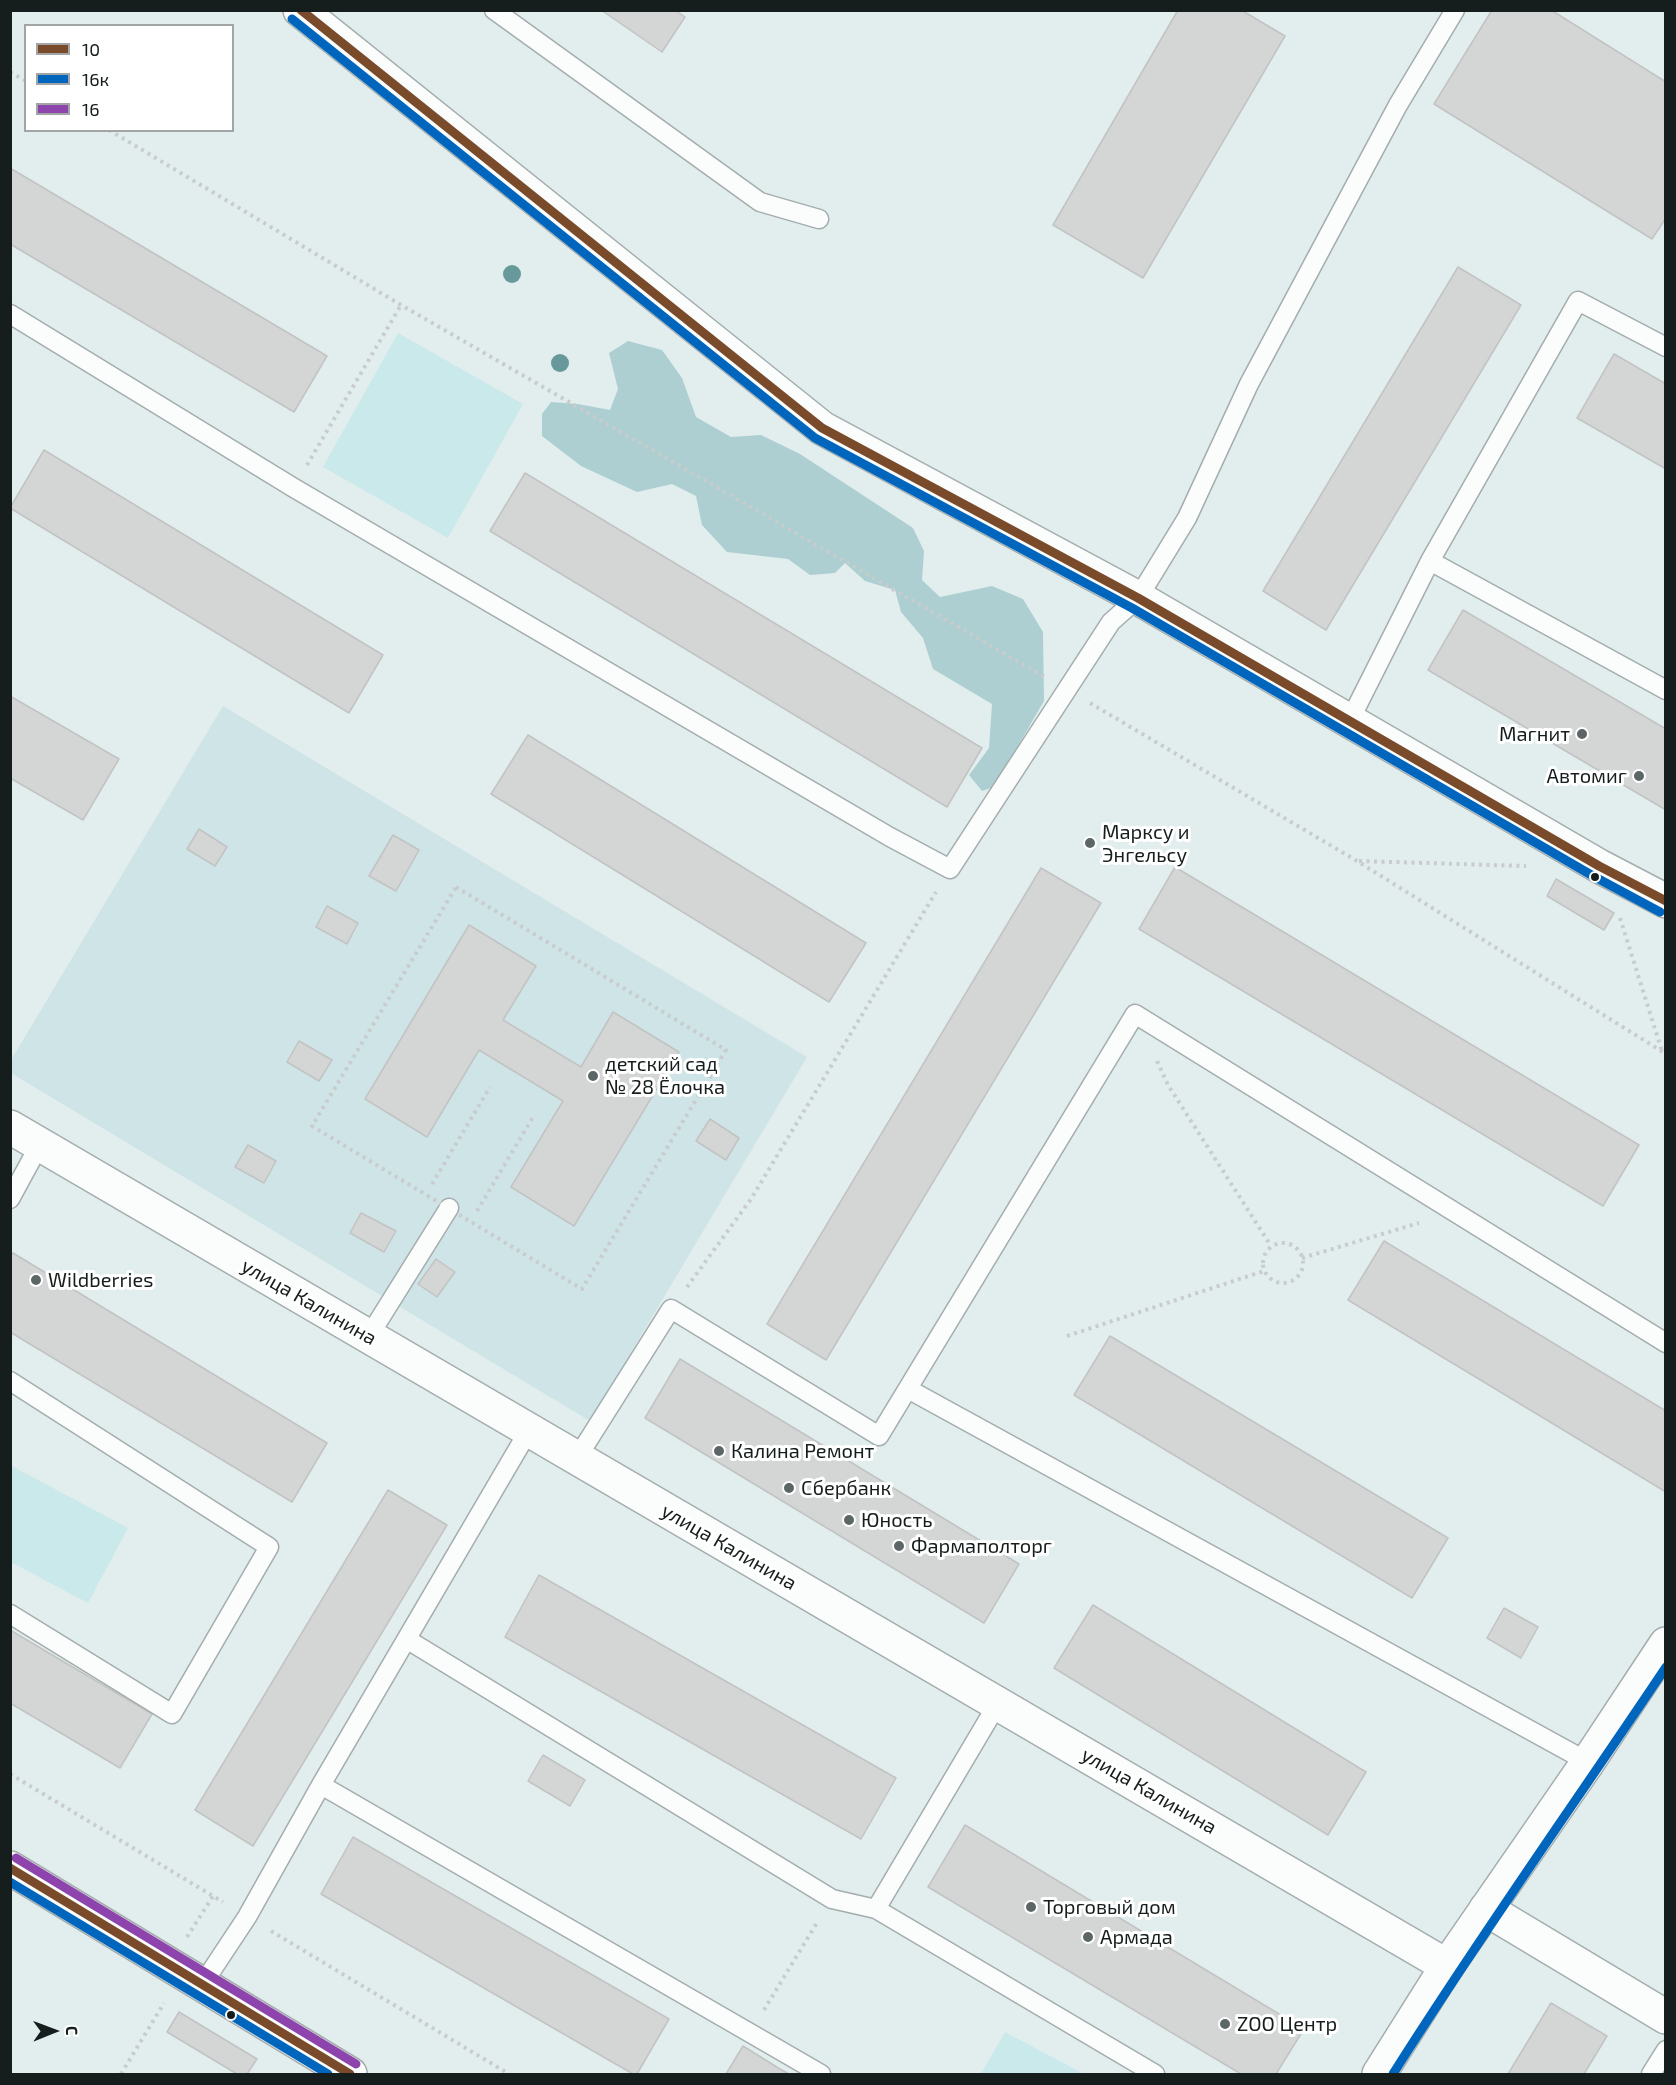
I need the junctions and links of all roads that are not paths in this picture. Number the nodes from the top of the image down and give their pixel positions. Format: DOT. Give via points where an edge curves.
graph roads {
  1 [pos="300,10"];
  2 [pos="494,10"];
  3 [pos="1455,10"];
  4 [pos="819,219"];
  5 [pos="10,314"];
  6 [pos="1665,347"];
  7 [pos="1430,561"];
  8 [pos="1138,598"];
  9 [pos="1665,690"];
  10 [pos="1349,722"];
  11 [pos="1665,901"];
  12 [pos="10,1128"];
  13 [pos="40,1144"];
  14 [pos="10,1199"];
  15 [pos="449,1208"];
  16 [pos="369,1336"];
  17 [pos="1665,1343"];
  18 [pos="10,1381"];
  19 [pos="908,1389"];
  20 [pos="529,1430"];
  21 [pos="577,1458"];
  22 [pos="10,1614"];
  23 [pos="408,1640"];
  24 [pos="1665,1644"];
  25 [pos="998,1703"];
  26 [pos="1588,1762"];
  27 [pos="321,1785"];
  28 [pos="10,1868"];
  29 [pos="876,1909"];
  30 [pos="1486,1909"];
  31 [pos="1447,1966"];
  32 [pos="202,1985"];
  33 [pos="1665,2018"];
  34 [pos="1665,2050"];
  35 [pos="350,2074"];
  36 [pos="820,2074"];
  37 [pos="1155,2074"];
  38 [pos="1379,2074"];
  39 [pos="1651,2074"];
  1 -- 8 [label="street" via="822,428"];
  2 -- 4 [label="lane" via="760,202"];
  3 -- 8 [label="lane" via="1398,105 1249,384 1187,518"];
  5 -- 8 [label="lane" via="294,488 950,870 1112,622"];
  6 -- 7 [label="lane" via="1578,301"];
  7 -- 9 [label="lane"];
  7 -- 10 [label="lane"];
  8 -- 10 [label="street"];
  10 -- 11 [label="street"];
  12 -- 13 [label="street, улица Калинина"];
  13 -- 14 [label="lane"];
  13 -- 16 [label="street, улица Калинина"];
  15 -- 16 [label="lane"];
  16 -- 20 [label="street, улица Калинина"];
  17 -- 19 [label="lane" via="1135,1014"];
  18 -- 22 [label="lane" via="270,1547 172,1714"];
  19 -- 21 [label="lane" via="879,1436 671,1309"];
  19 -- 26 [label="lane"];
  20 -- 21 [label="street, улица Калинина"];
  20 -- 23 [label="lane"];
  21 -- 25 [label="street, улица Калинина"];
  23 -- 27 [label="lane"];
  23 -- 29 [label="lane" via="832,1899"];
  24 -- 26 [label="street"];
  25 -- 29 [label="lane"];
  25 -- 31 [label="street, улица Калинина"];
  26 -- 30 [label="street"];
  27 -- 32 [label="lane" via="247,1917"];
  27 -- 36 [label="lane"];
  28 -- 32 [label="street"];
  29 -- 37 [label="lane"];
  30 -- 31 [label="street"];
  30 -- 33 [label="street"];
  31 -- 38 [label="street"];
  32 -- 35 [label="street"];
  34 -- 39 [label="lane"];
}
